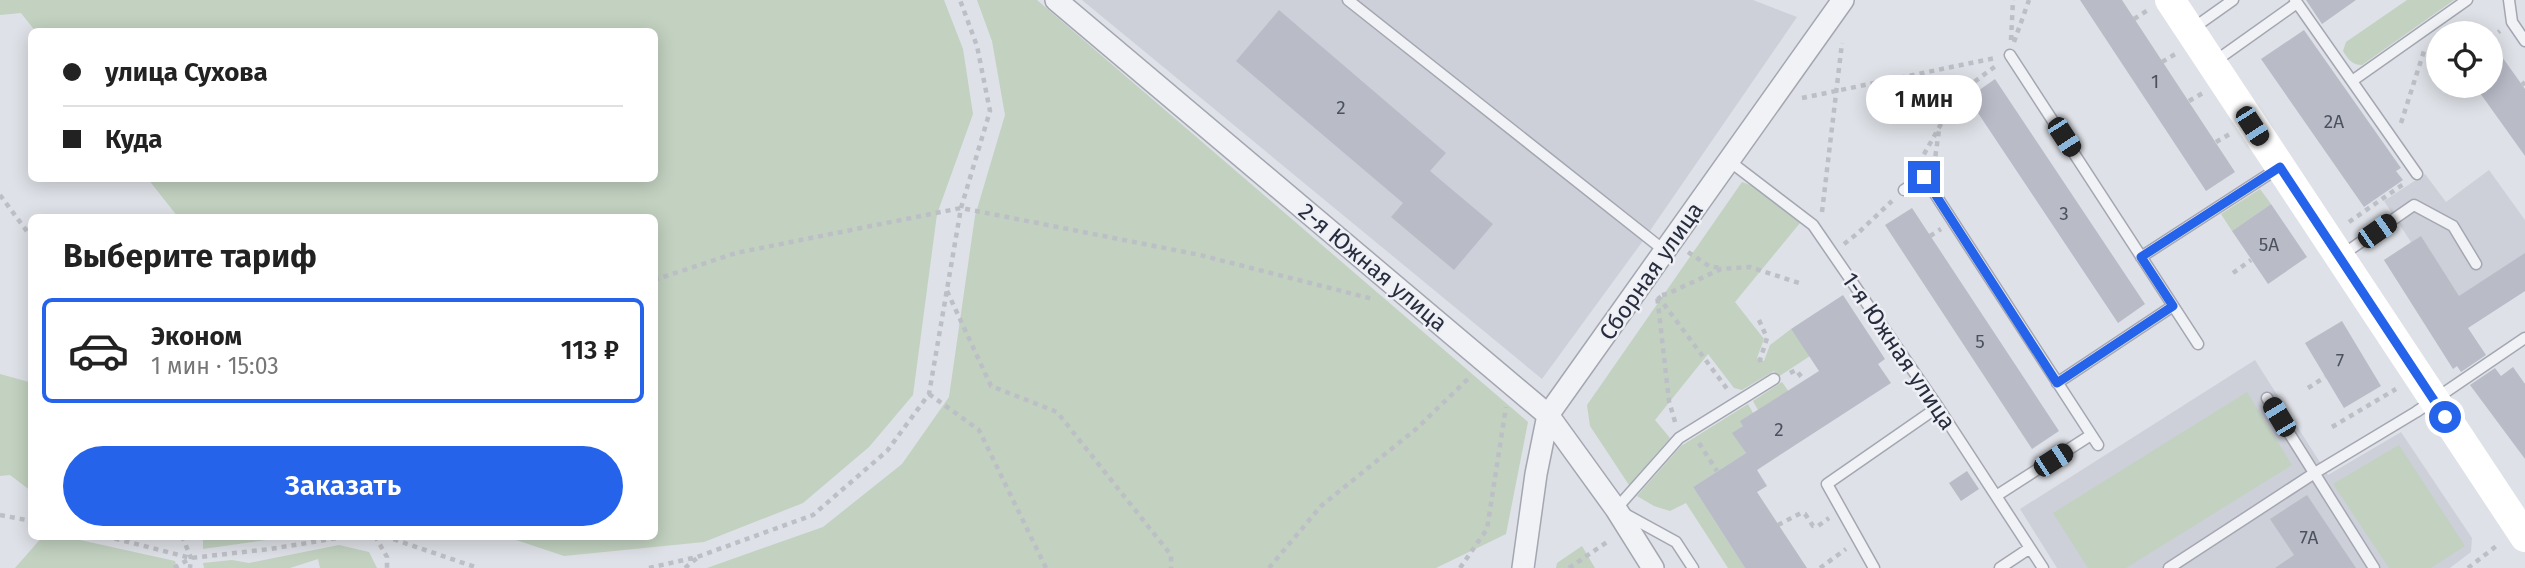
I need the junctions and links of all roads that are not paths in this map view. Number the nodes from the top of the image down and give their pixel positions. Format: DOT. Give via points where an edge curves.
graph roads {
  1 [pos="1056,0"];
  2 [pos="1349,0"];
  3 [pos="1843,0"];
  4 [pos="2233,0"];
  5 [pos="2467,0"];
  6 [pos="2508,0"];
  7 [pos="2296,2"];
  8 [pos="2161,4"];
  9 [pos="2185,41"];
  10 [pos="2525,41"];
  11 [pos="2010,55"];
  12 [pos="2208,77"];
  13 [pos="2352,81"];
  14 [pos="1728,160"];
  15 [pos="2280,167"];
  16 [pos="2417,174"];
  17 [pos="1904,190"];
  18 [pos="1665,251"];
  19 [pos="2141,257"];
  20 [pos="2339,257"];
  21 [pos="2476,264"];
  22 [pos="2173,306"];
  23 [pos="2525,338"];
  24 [pos="2198,344"];
  25 [pos="1774,379"];
  26 [pos="2057,383"];
  27 [pos="2267,398"];
  28 [pos="2434,401"];
  29 [pos="1938,407"];
  30 [pos="1548,415"];
  31 [pos="2313,474"];
  32 [pos="1996,496"];
  33 [pos="1616,509"];
  34 [pos="2514,539"];
  35 [pos="2030,548"];
  36 [pos="1523,568"];
  37 [pos="1653,568"];
  38 [pos="1693,568"];
  39 [pos="1874,568"];
  40 [pos="2000,568"];
  41 [pos="2043,568"];
  42 [pos="2169,568"];
  43 [pos="2374,568"];
  1 -- 30 [label="street, 2-я Южная улица"];
  2 -- 18 [label="lane"];
  3 -- 14 [label="street, Сборная улица"];
  4 -- 9 [label="lane"];
  5 -- 13 [label="lane"];
  6 -- 10 [label="lane" via="2512,22"];
  7 -- 12 [label="lane"];
  7 -- 13 [label="lane"];
  8 -- 9 [label="street"];
  9 -- 12 [label="street"];
  11 -- 19 [label="lane"];
  12 -- 15 [label="street"];
  13 -- 16 [label="lane"];
  14 -- 18 [label="street, Сборная улица"];
  14 -- 29 [label="lane, 1-я Южная улица" via="1813,225"];
  15 -- 19 [label="lane"];
  15 -- 20 [label="street"];
  17 -- 26 [label="lane" via="1924,177"];
  18 -- 30 [label="street, Сборная улица"];
  19 -- 22 [label="lane"];
  20 -- 21 [label="lane" via="2414,205 2453,226"];
  20 -- 28 [label="street"];
  22 -- 24 [label="lane"];
  22 -- 26 [label="lane"];
  23 -- 28 [label="lane"];
  25 -- 33 [label="lane" via="1679,438"];
  26 -- 32 [label="lane" via="2094,440"];
  27 -- 31 [label="lane"];
  28 -- 31 [label="lane"];
  28 -- 34 [label="street"];
  29 -- 32 [label="lane, 1-я Южная улица"];
  29 -- 39 [label="lane" via="1827,484"];
  30 -- 33 [label="street, 2-я Южная улица"];
  30 -- 36 [label="street, Сборная улица"];
  31 -- 42 [label="lane"];
  31 -- 43 [label="lane"];
  32 -- 35 [label="lane, 1-я Южная улица"];
  33 -- 37 [label="street, 2-я Южная улица"];
  33 -- 38 [label="lane" via="1676,542"];
  35 -- 40 [label="lane"];
  35 -- 41 [label="lane, 1-я Южная улица"];
}
